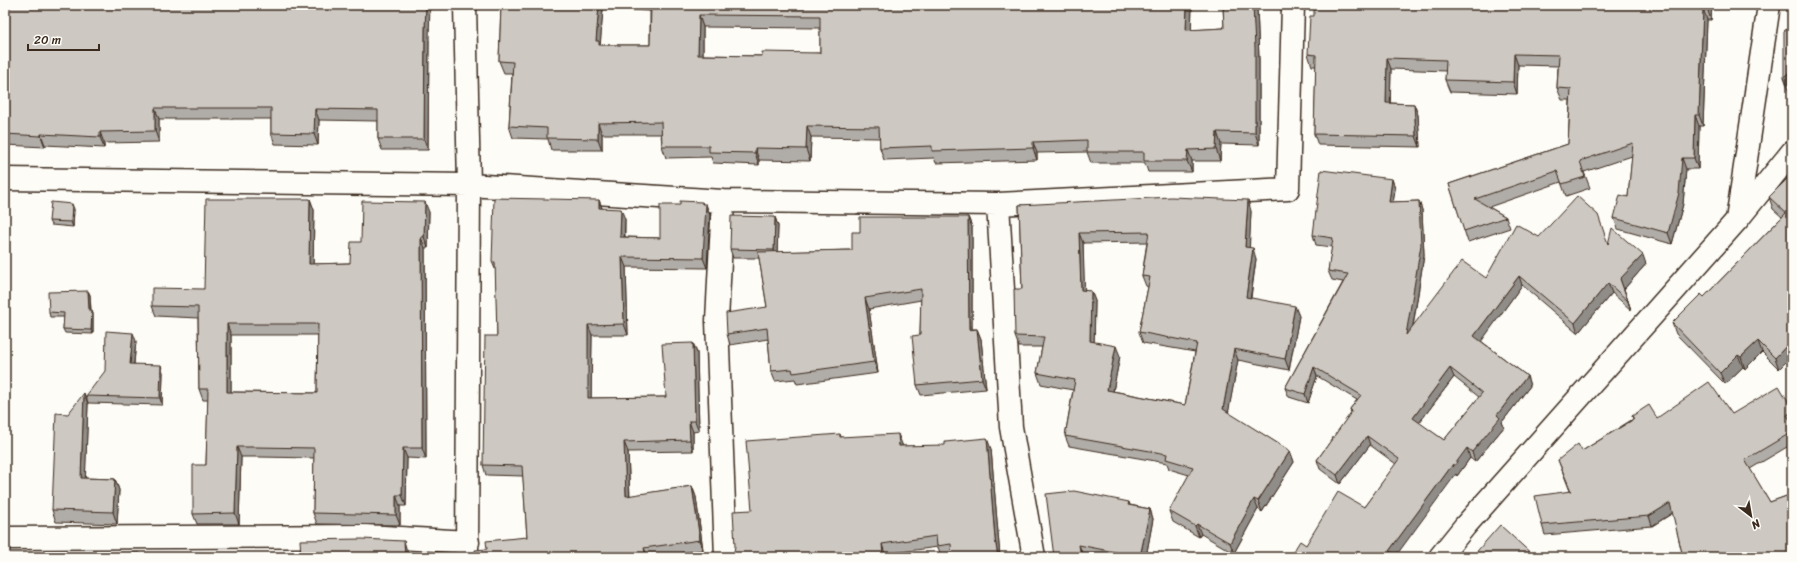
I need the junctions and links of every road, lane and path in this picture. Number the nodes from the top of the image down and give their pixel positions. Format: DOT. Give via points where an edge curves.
graph roads {
  1 [pos="465,5"];
  2 [pos="1293,5"];
  3 [pos="1769,5"];
  4 [pos="1792,152"];
  5 [pos="5,179"];
  6 [pos="1125,183"];
  7 [pos="469,185"];
  8 [pos="510,195"];
  9 [pos="723,201"];
  10 [pos="998,204"];
  11 [pos="1737,220"];
  12 [pos="5,538"];
  13 [pos="468,549"];
  14 [pos="726,557"];
  15 [pos="1034,557"];
  16 [pos="1440,557"];
  1 -- 7 [label="street"];
  2 -- 10 [label="street" via="1288,189"];
  3 -- 11 [label="street"];
  4 -- 11 [label="street"];
  5 -- 7 [label="street"];
  6 -- 10 [label="street"];
  7 -- 9 [label="street"];
  7 -- 13 [label="street"];
  8 -- 9 [label="street"];
  9 -- 10 [label="street"];
  9 -- 14 [label="street" via="717,321"];
  10 -- 15 [label="street" via="1011,427"];
  11 -- 16 [label="street"];
  12 -- 13 [label="street" via="366,536"];
}
